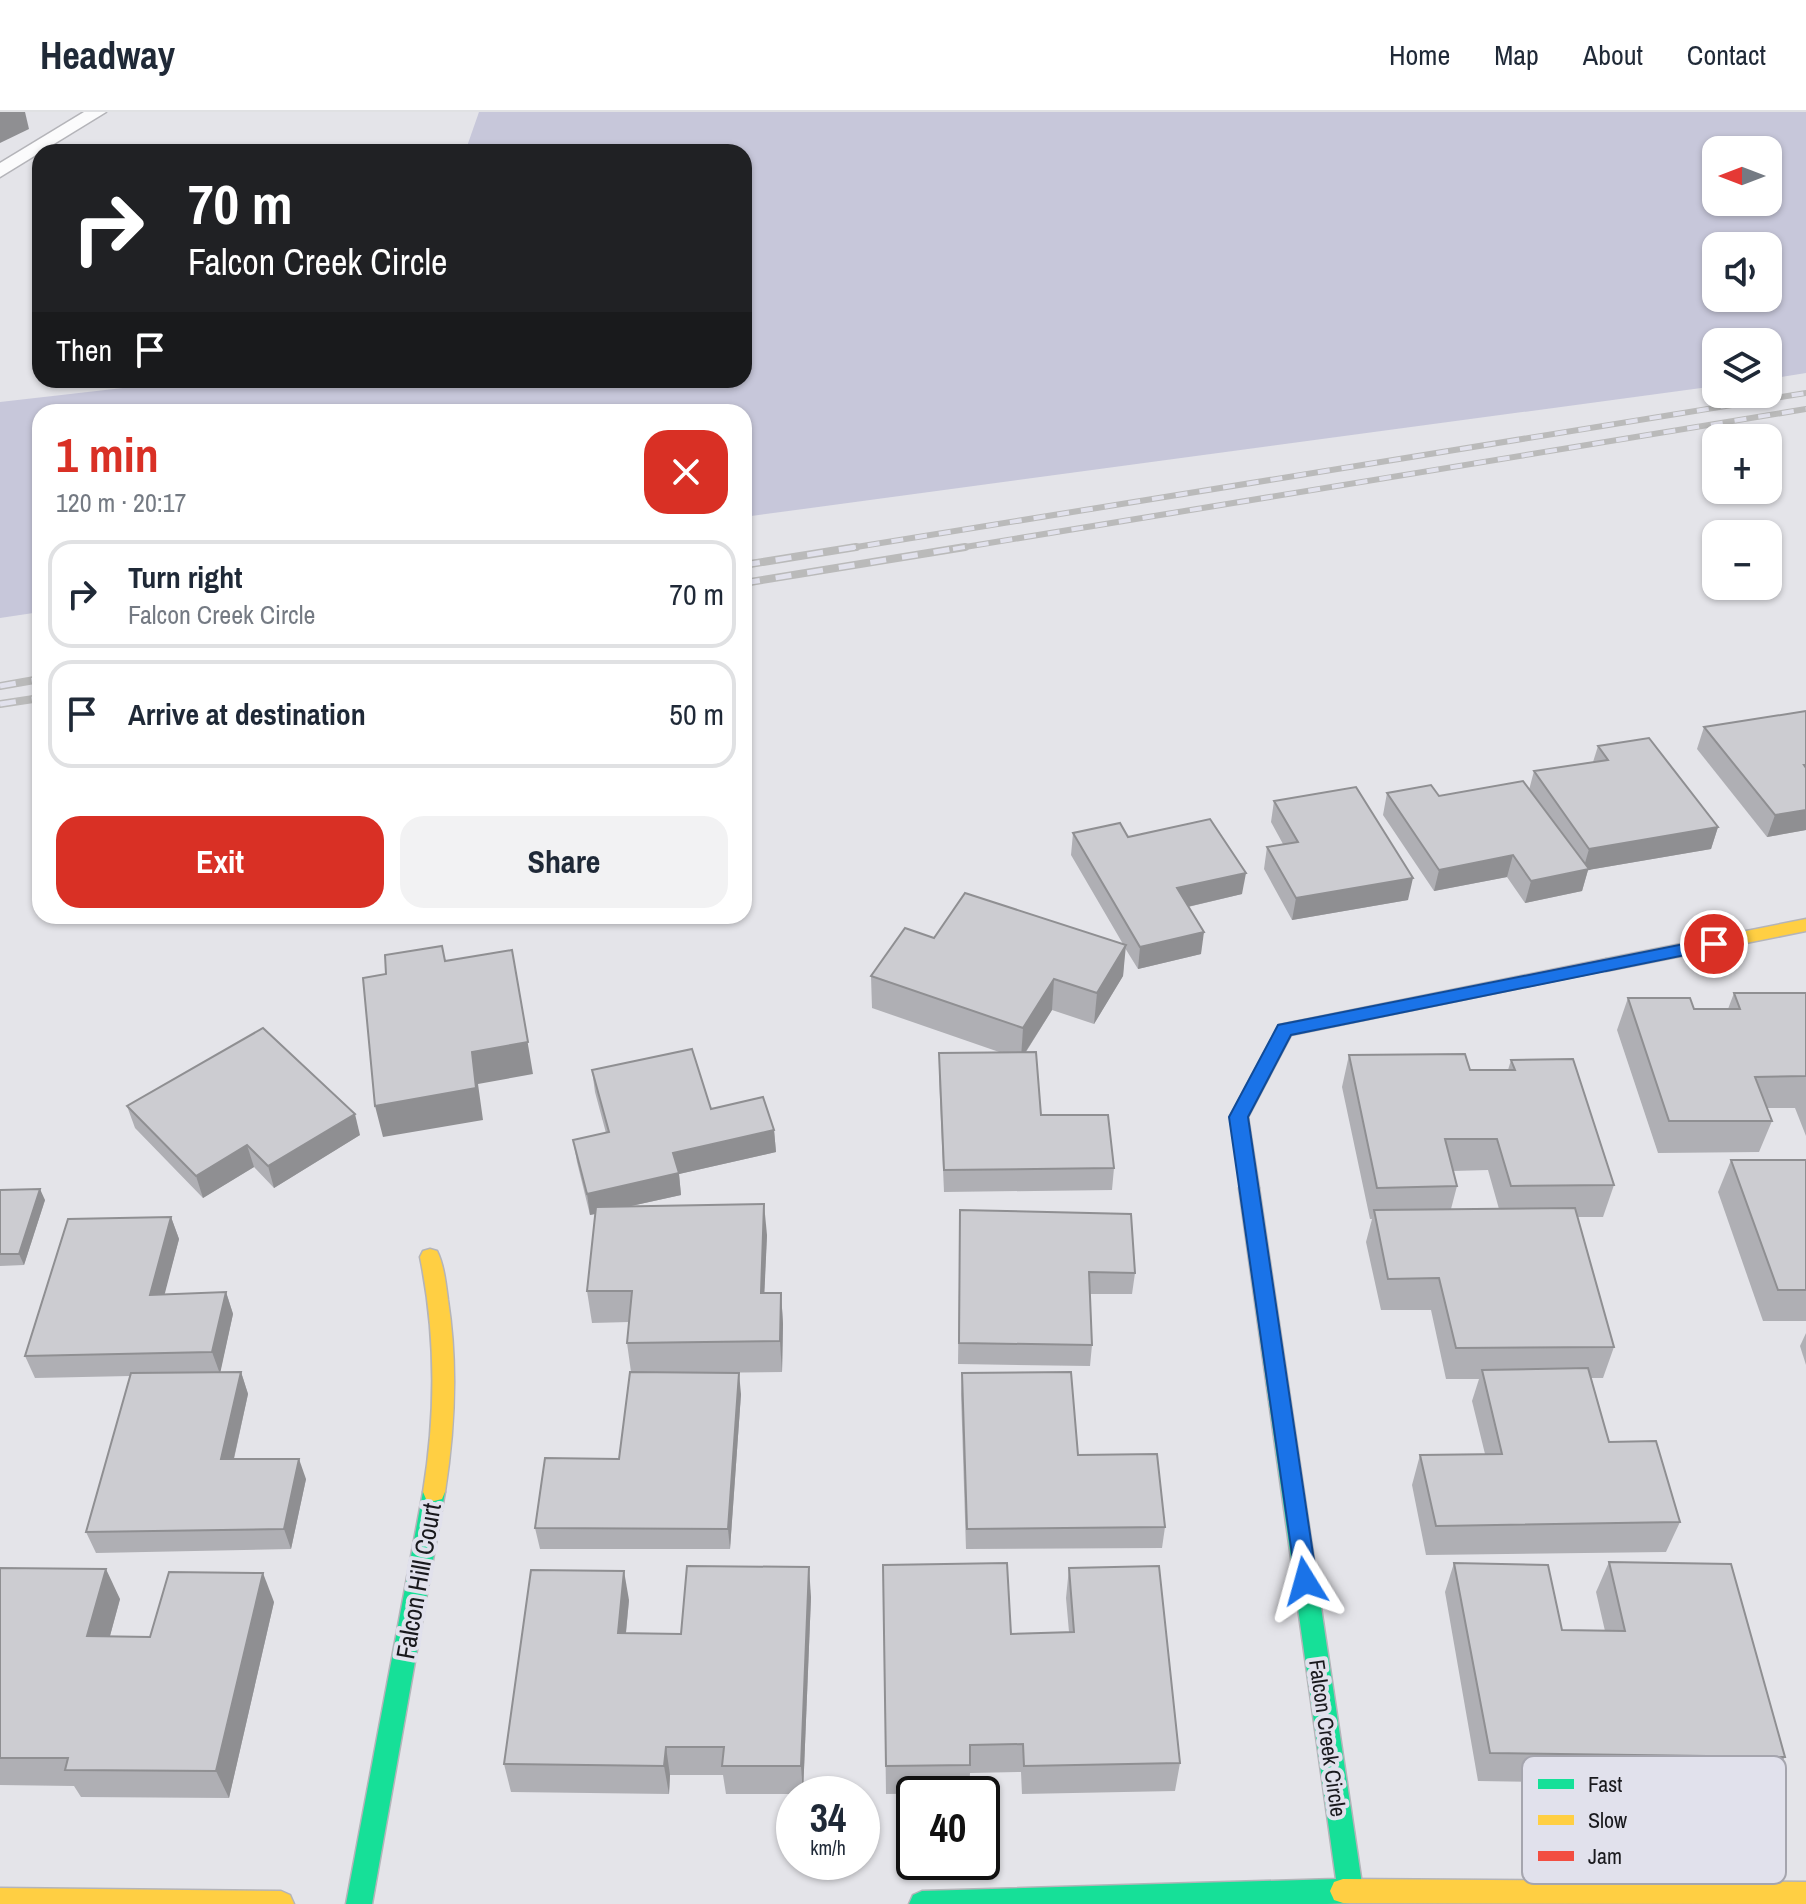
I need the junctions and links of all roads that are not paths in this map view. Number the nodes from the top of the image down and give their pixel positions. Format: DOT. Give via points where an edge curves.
graph roads {
  1 [pos="97,112"];
  2 [pos="44,144"];
  3 [pos="32,152"];
  4 [pos="0,171"];
  5 [pos="1806,925"];
  6 [pos="430,1257"];
  7 [pos="1350,1891"];
  8 [pos="1806,1895"];
  9 [pos="0,1901"];
  10 [pos="281,1904"];
  11 [pos="359,1904"];
  12 [pos="922,1904"];
  1 -- 2 [label="lane"];
  3 -- 4 [label="lane"];
  5 -- 7 [label="street, Falcon Creek Circle" via="1285,1030 1239,1117"];
  6 -- 11 [label="street, Falcon Hill Court" via="447,1326 448,1400"];
  7 -- 8 [label="street"];
  7 -- 12 [label="street"];
  9 -- 10 [label="street"];
}
